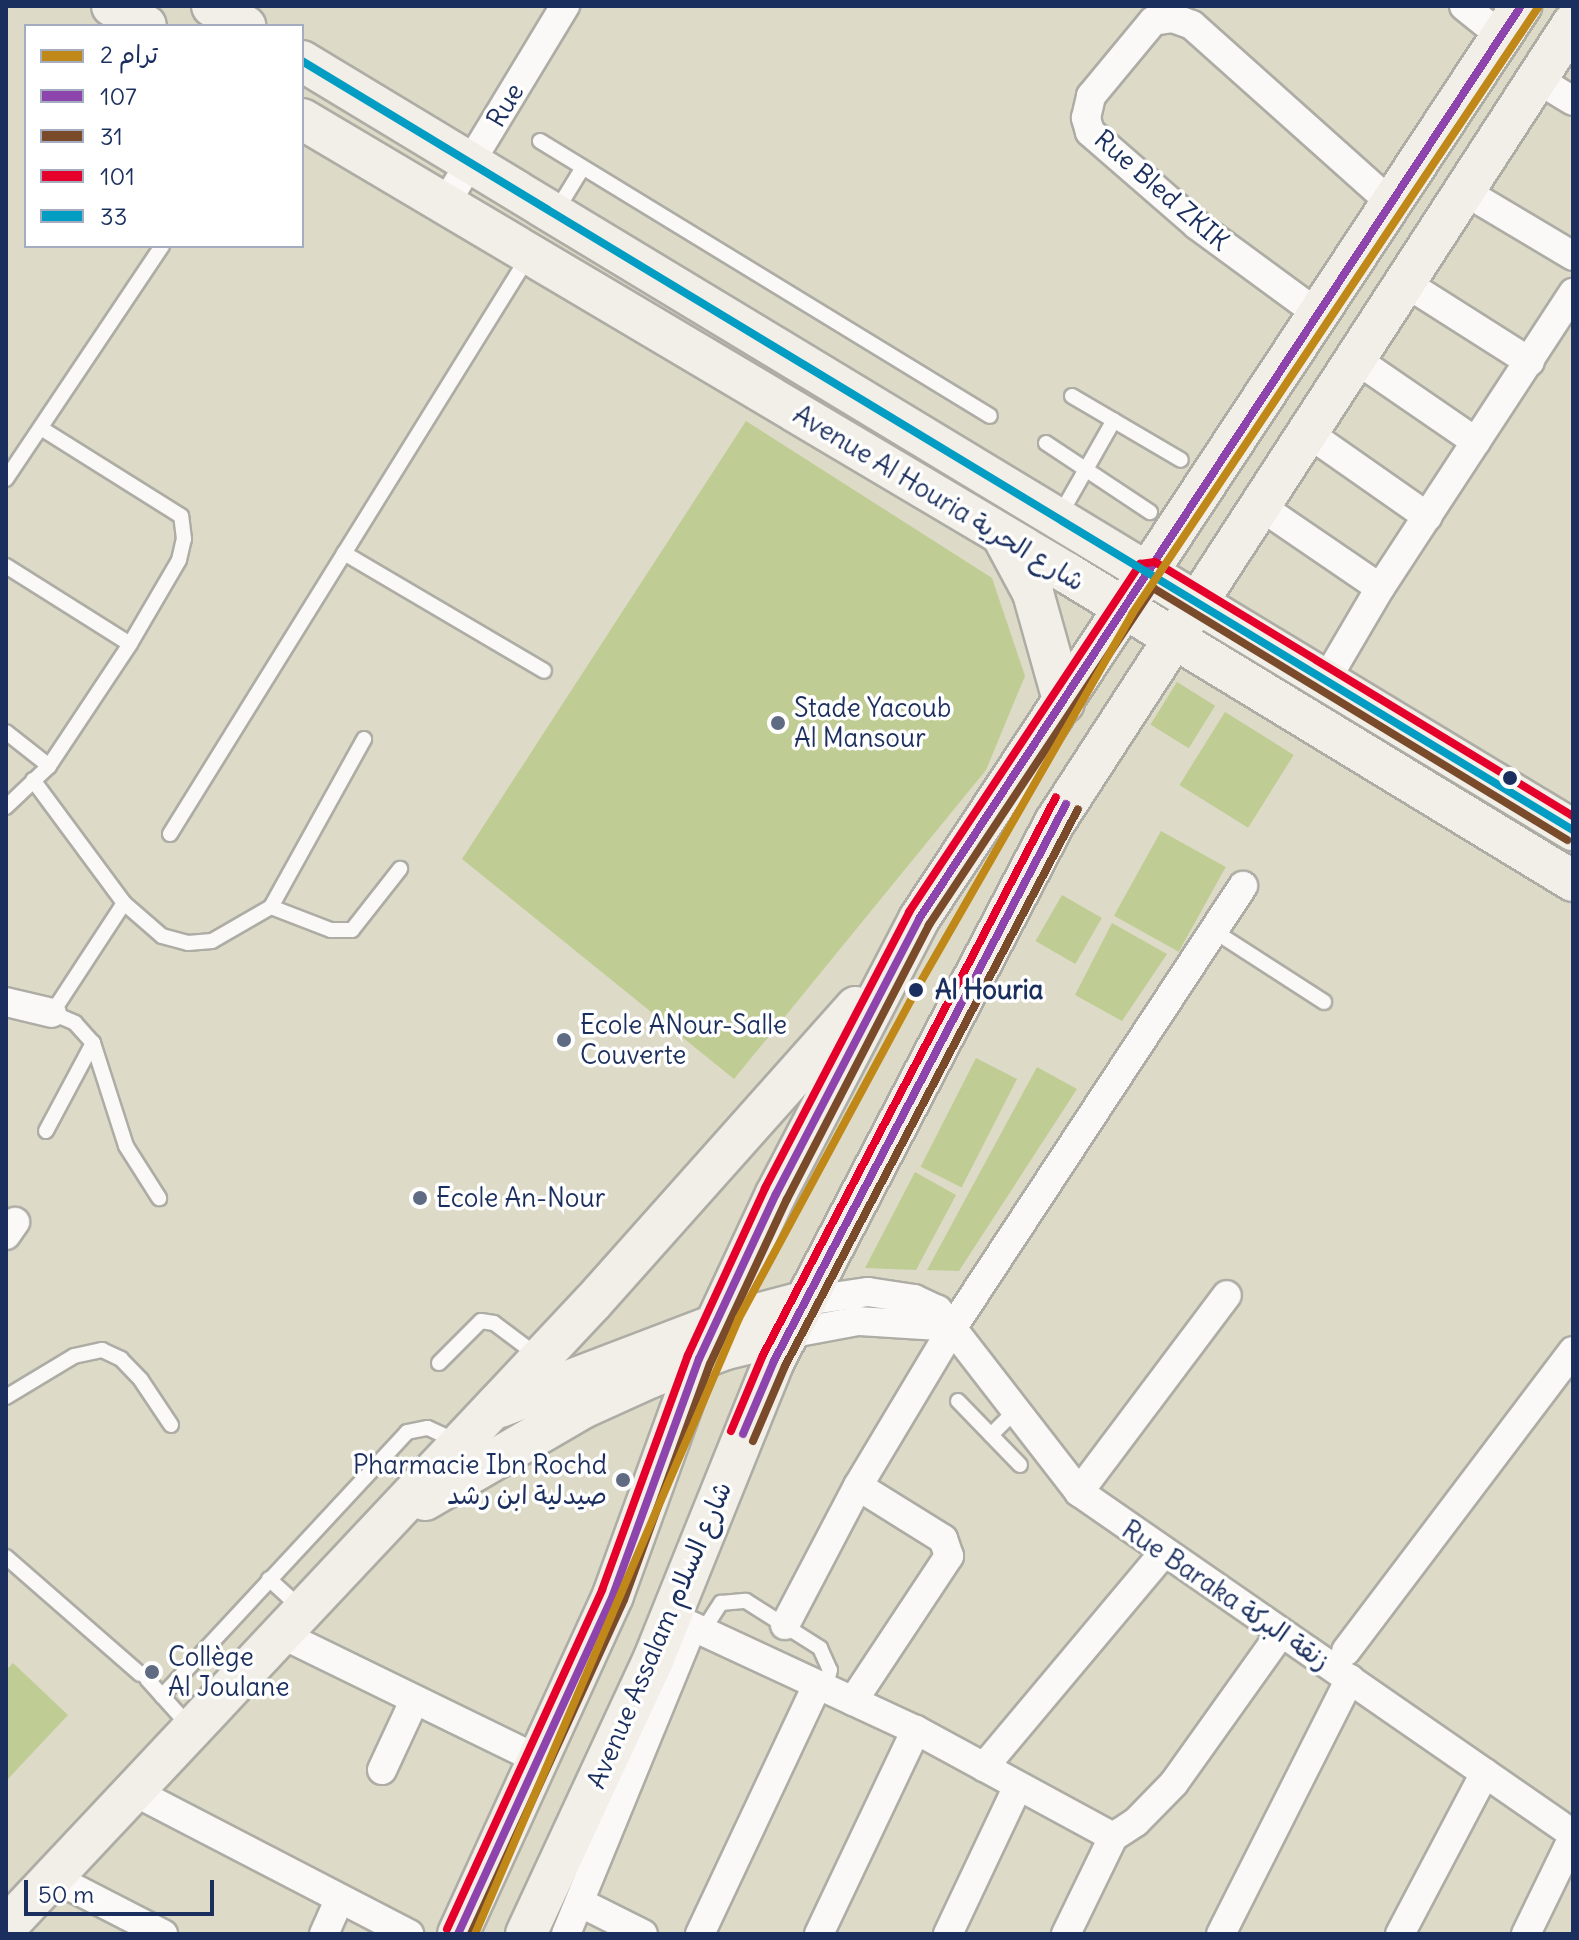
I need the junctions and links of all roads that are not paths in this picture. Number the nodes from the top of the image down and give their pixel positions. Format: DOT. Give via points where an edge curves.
graph roads {
  1 [pos="112,6"];
  2 [pos="212,6"];
  3 [pos="565,6"];
  4 [pos="1464,6"];
  5 [pos="1511,21"];
  6 [pos="143,24"];
  7 [pos="242,24"];
  8 [pos="1572,26"];
  9 [pos="304,62"];
  10 [pos="1537,79"];
  11 [pos="1573,101"];
  12 [pos="304,120"];
  13 [pos="540,141"];
  14 [pos="470,162"];
  15 [pos="582,169"];
  16 [pos="1464,191"];
  17 [pos="445,204"];
  18 [pos="1392,204"];
  19 [pos="554,213"];
  20 [pos="161,248"];
  21 [pos="529,255"];
  22 [pos="1573,256"];
  23 [pos="1404,282"];
  24 [pos="1573,293"];
  25 [pos="1318,314"];
  26 [pos="1354,358"];
  27 [pos="1530,362"];
  28 [pos="1072,396"];
  29 [pos="990,416"];
  30 [pos="1114,420"];
  31 [pos="44,430"];
  32 [pos="1308,433"];
  33 [pos="1476,442"];
  34 [pos="1046,443"];
  35 [pos="1181,460"];
  36 [pos="1086,469"];
  37 [pos="6,479"];
  38 [pos="1260,506"];
  39 [pos="1150,512"];
  40 [pos="1428,517"];
  41 [pos="1057,519"];
  42 [pos="1003,537"];
  43 [pos="344,553"];
  44 [pos="6,566"];
  45 [pos="1149,572"];
  46 [pos="1380,588"];
  47 [pos="1199,603"];
  48 [pos="1125,610"];
  49 [pos="1177,641"];
  50 [pos="130,644"];
  51 [pos="544,671"];
  52 [pos="1326,680"];
  53 [pos="1064,703"];
  54 [pos="6,732"];
  55 [pos="364,739"];
  56 [pos="49,766"];
  57 [pos="33,780"];
  58 [pos="6,807"];
  59 [pos="1573,830"];
  60 [pos="170,834"];
  61 [pos="400,869"];
  62 [pos="1573,881"];
  63 [pos="1243,886"];
  64 [pos="124,903"];
  65 [pos="271,907"];
  66 [pos="1214,931"];
  67 [pos="896,962"];
  68 [pos="6,1002"];
  69 [pos="1324,1002"];
  70 [pos="52,1013"];
  71 [pos="93,1043"];
  72 [pos="46,1131"];
  73 [pos="159,1198"];
  74 [pos="1227,1295"];
  75 [pos="797,1318"];
  76 [pos="953,1327"];
  77 [pos="707,1342"];
  78 [pos="1573,1351"];
  79 [pos="540,1358"];
  80 [pos="439,1363"];
  81 [pos="6,1397"];
  82 [pos="958,1401"];
  83 [pos="490,1411"];
  84 [pos="1015,1411"];
  85 [pos="171,1425"];
  86 [pos="991,1435"];
  87 [pos="461,1443"];
  88 [pos="1020,1465"];
  89 [pos="858,1486"];
  90 [pos="1079,1492"];
  91 [pos="387,1522"];
  92 [pos="1163,1554"];
  93 [pos="6,1557"];
  94 [pos="269,1579"];
  95 [pos="292,1622"];
  96 [pos="688,1625"];
  97 [pos="785,1625"];
  98 [pos="1281,1633"];
  99 [pos="1348,1665"];
  100 [pos="821,1687"];
  101 [pos="162,1696"];
  102 [pos="414,1701"];
  103 [pos="853,1701"];
  104 [pos="192,1730"];
  105 [pos="916,1730"];
  106 [pos="539,1760"];
  107 [pos="984,1767"];
  108 [pos="382,1770"];
  109 [pos="1485,1773"];
  110 [pos="1017,1788"];
  111 [pos="135,1792"];
  112 [pos="1573,1835"];
  113 [pos="1113,1837"];
  114 [pos="52,1877"];
  115 [pos="339,1900"];
  116 [pos="583,1904"];
  117 [pos="6,1927"];
  118 [pos="163,1934"];
  119 [pos="324,1934"];
  120 [pos="409,1934"];
  121 [pos="458,1934"];
  122 [pos="526,1934"];
  123 [pos="566,1934"];
  124 [pos="643,1934"];
  125 [pos="700,1934"];
  126 [pos="819,1934"];
  127 [pos="948,1934"];
  128 [pos="1066,1934"];
  129 [pos="1221,1934"];
  130 [pos="1400,1934"];
  131 [pos="1526,1934"];
  1 -- 6 [label="main road"];
  2 -- 7 [label="main road"];
  3 -- 14 [label="street, Rue"];
  4 -- 5 [label="street"];
  5 -- 18 [label="main road"];
  8 -- 10 [label="main road, Avenue Assalam شارع السلام"];
  9 -- 14 [label="main road, Avenue Al Houria شارع الحرية"];
  10 -- 11 [label="street"];
  10 -- 16 [label="main road, Avenue Assalam شارع السلام"];
  12 -- 17 [label="main road, Avenue Al Houria شارع الحرية"];
  13 -- 15 [label="lane"];
  14 -- 17 [label="street, Rue"];
  14 -- 19 [label="main road, Avenue Al Houria شارع الحرية"];
  15 -- 19 [label="lane"];
  15 -- 29 [label="lane"];
  16 -- 22 [label="street"];
  16 -- 23 [label="main road, Avenue Assalam شارع السلام"];
  17 -- 21 [label="main road, Avenue Al Houria شارع الحرية"];
  18 -- 25 [label="main road"];
  18 -- 25 [label="street, Rue Bled ZKIK" via="1192,25 1173,18 1153,21 1091,96 1086,118 1090,132 1197,225"];
  19 -- 41 [label="main road, Avenue Al Houria شارع الحرية"];
  20 -- 31 [label="lane"];
  21 -- 42 [label="main road, Avenue Al Houria شارع الحرية"];
  21 -- 43 [label="lane"];
  23 -- 26 [label="main road, Avenue Assalam شارع السلام"];
  23 -- 27 [label="street"];
  24 -- 27 [label="street"];
  25 -- 45 [label="main road"];
  26 -- 32 [label="main road, Avenue Assalam شارع السلام"];
  26 -- 33 [label="street"];
  27 -- 33 [label="street"];
  28 -- 30 [label="lane"];
  30 -- 35 [label="lane"];
  30 -- 36 [label="lane"];
  31 -- 37 [label="lane"];
  31 -- 50 [label="lane" via="181,516 184,539 179,560"];
  32 -- 38 [label="main road, Avenue Assalam شارع السلام"];
  32 -- 40 [label="street"];
  33 -- 40 [label="street"];
  34 -- 36 [label="lane"];
  36 -- 39 [label="lane"];
  36 -- 41 [label="lane"];
  38 -- 46 [label="street"];
  38 -- 47 [label="main road, Avenue Assalam شارع السلام"];
  40 -- 46 [label="street"];
  41 -- 45 [label="main road, Avenue Al Houria شارع الحرية"];
  42 -- 48 [label="main road, Avenue Al Houria شارع الحرية"];
  42 -- 53 [label="main road" via="1033,593"];
  43 -- 51 [label="lane"];
  43 -- 60 [label="lane"];
  44 -- 50 [label="lane"];
  45 -- 47 [label="main road, Avenue Al Houria شارع الحرية"];
  45 -- 48 [label="main road"];
  46 -- 52 [label="street"];
  47 -- 49 [label="main road, Avenue Assalam شارع السلام"];
  47 -- 52 [label="main road, Avenue Al Houria شارع الحرية"];
  48 -- 49 [label="main road, Avenue Al Houria شارع الحرية"];
  48 -- 53 [label="main road"];
  49 -- 62 [label="main road, Avenue Al Houria شارع الحرية"];
  49 -- 75 [label="main road, Avenue Assalam شارع السلام" via="1117,722 1055,822"];
  50 -- 56 [label="lane"];
  52 -- 59 [label="main road, Avenue Al Houria شارع الحرية"];
  53 -- 67 [label="main road" via="919,919"];
  54 -- 56 [label="lane"];
  55 -- 65 [label="lane"];
  56 -- 57 [label="lane"];
  57 -- 58 [label="lane"];
  57 -- 64 [label="lane"];
  61 -- 65 [label="lane" via="352,930 331,930"];
  63 -- 66 [label="street"];
  64 -- 65 [label="lane" via="162,936 188,943 212,941"];
  64 -- 70 [label="lane"];
  66 -- 69 [label="lane"];
  66 -- 76 [label="street"];
  67 -- 77 [label="main road"];
  67 -- 79 [label="main road"];
  68 -- 70 [label="street"];
  70 -- 71 [label="lane" via="75,1023"];
  71 -- 72 [label="lane"];
  71 -- 73 [label="lane" via="126,1146"];
  74 -- 90 [label="street"];
  75 -- 76 [label="street"];
  75 -- 76 [label="street, Rue Baraka زنقة البركة" via="868,1292 928,1304"];
  75 -- 77 [label="main road"];
  75 -- 96 [label="main road, Avenue Assalam شارع السلام"];
  76 -- 84 [label="street, Rue Baraka زنقة البركة"];
  76 -- 89 [label="street"];
  77 -- 83 [label="main road"];
  77 -- 91 [label="main road"];
  77 -- 106 [label="main road" via="645,1515"];
  78 -- 99 [label="street"];
  79 -- 80 [label="lane" via="494,1323 481,1321"];
  79 -- 83 [label="main road"];
  81 -- 85 [label="lane" via="74,1356 102,1350 121,1359 141,1380"];
  82 -- 86 [label="lane"];
  83 -- 87 [label="main road"];
  84 -- 86 [label="lane"];
  84 -- 90 [label="street, Rue Baraka زنقة البركة"];
  86 -- 88 [label="lane"];
  87 -- 91 [label="main road"];
  87 -- 94 [label="lane" via="428,1428 407,1432"];
  89 -- 97 [label="street"];
  89 -- 103 [label="street" via="943,1539 949,1556"];
  90 -- 92 [label="street, Rue Baraka زنقة البركة"];
  91 -- 95 [label="main road"];
  92 -- 98 [label="street, Rue Baraka زنقة البركة"];
  92 -- 107 [label="street"];
  93 -- 101 [label="lane"];
  94 -- 95 [label="lane"];
  94 -- 101 [label="lane"];
  95 -- 102 [label="street"];
  95 -- 104 [label="main road"];
  96 -- 97 [label="lane" via="733,1599"];
  96 -- 100 [label="street"];
  96 -- 116 [label="street"];
  96 -- 122 [label="main road, Avenue Assalam شارع السلام"];
  97 -- 100 [label="lane" via="826,1654 830,1670"];
  98 -- 99 [label="street, Rue Baraka زنقة البركة"];
  98 -- 113 [label="street" via="1174,1783 1136,1822"];
  99 -- 109 [label="street, Rue Baraka زنقة البركة"];
  99 -- 129 [label="street"];
  100 -- 103 [label="street"];
  100 -- 125 [label="street"];
  101 -- 104 [label="lane"];
  102 -- 106 [label="street"];
  102 -- 108 [label="street"];
  103 -- 105 [label="street"];
  104 -- 111 [label="main road"];
  105 -- 107 [label="street"];
  105 -- 126 [label="street"];
  106 -- 121 [label="main road"];
  107 -- 110 [label="street"];
  109 -- 112 [label="street, Rue Baraka زنقة البركة"];
  109 -- 130 [label="street"];
  110 -- 113 [label="street"];
  110 -- 127 [label="street"];
  111 -- 114 [label="main road"];
  111 -- 115 [label="street"];
  112 -- 131 [label="street"];
  113 -- 128 [label="street"];
  114 -- 117 [label="main road"];
  114 -- 118 [label="street"];
  115 -- 119 [label="street"];
  115 -- 120 [label="street"];
  116 -- 123 [label="street"];
  116 -- 124 [label="street"];
}
